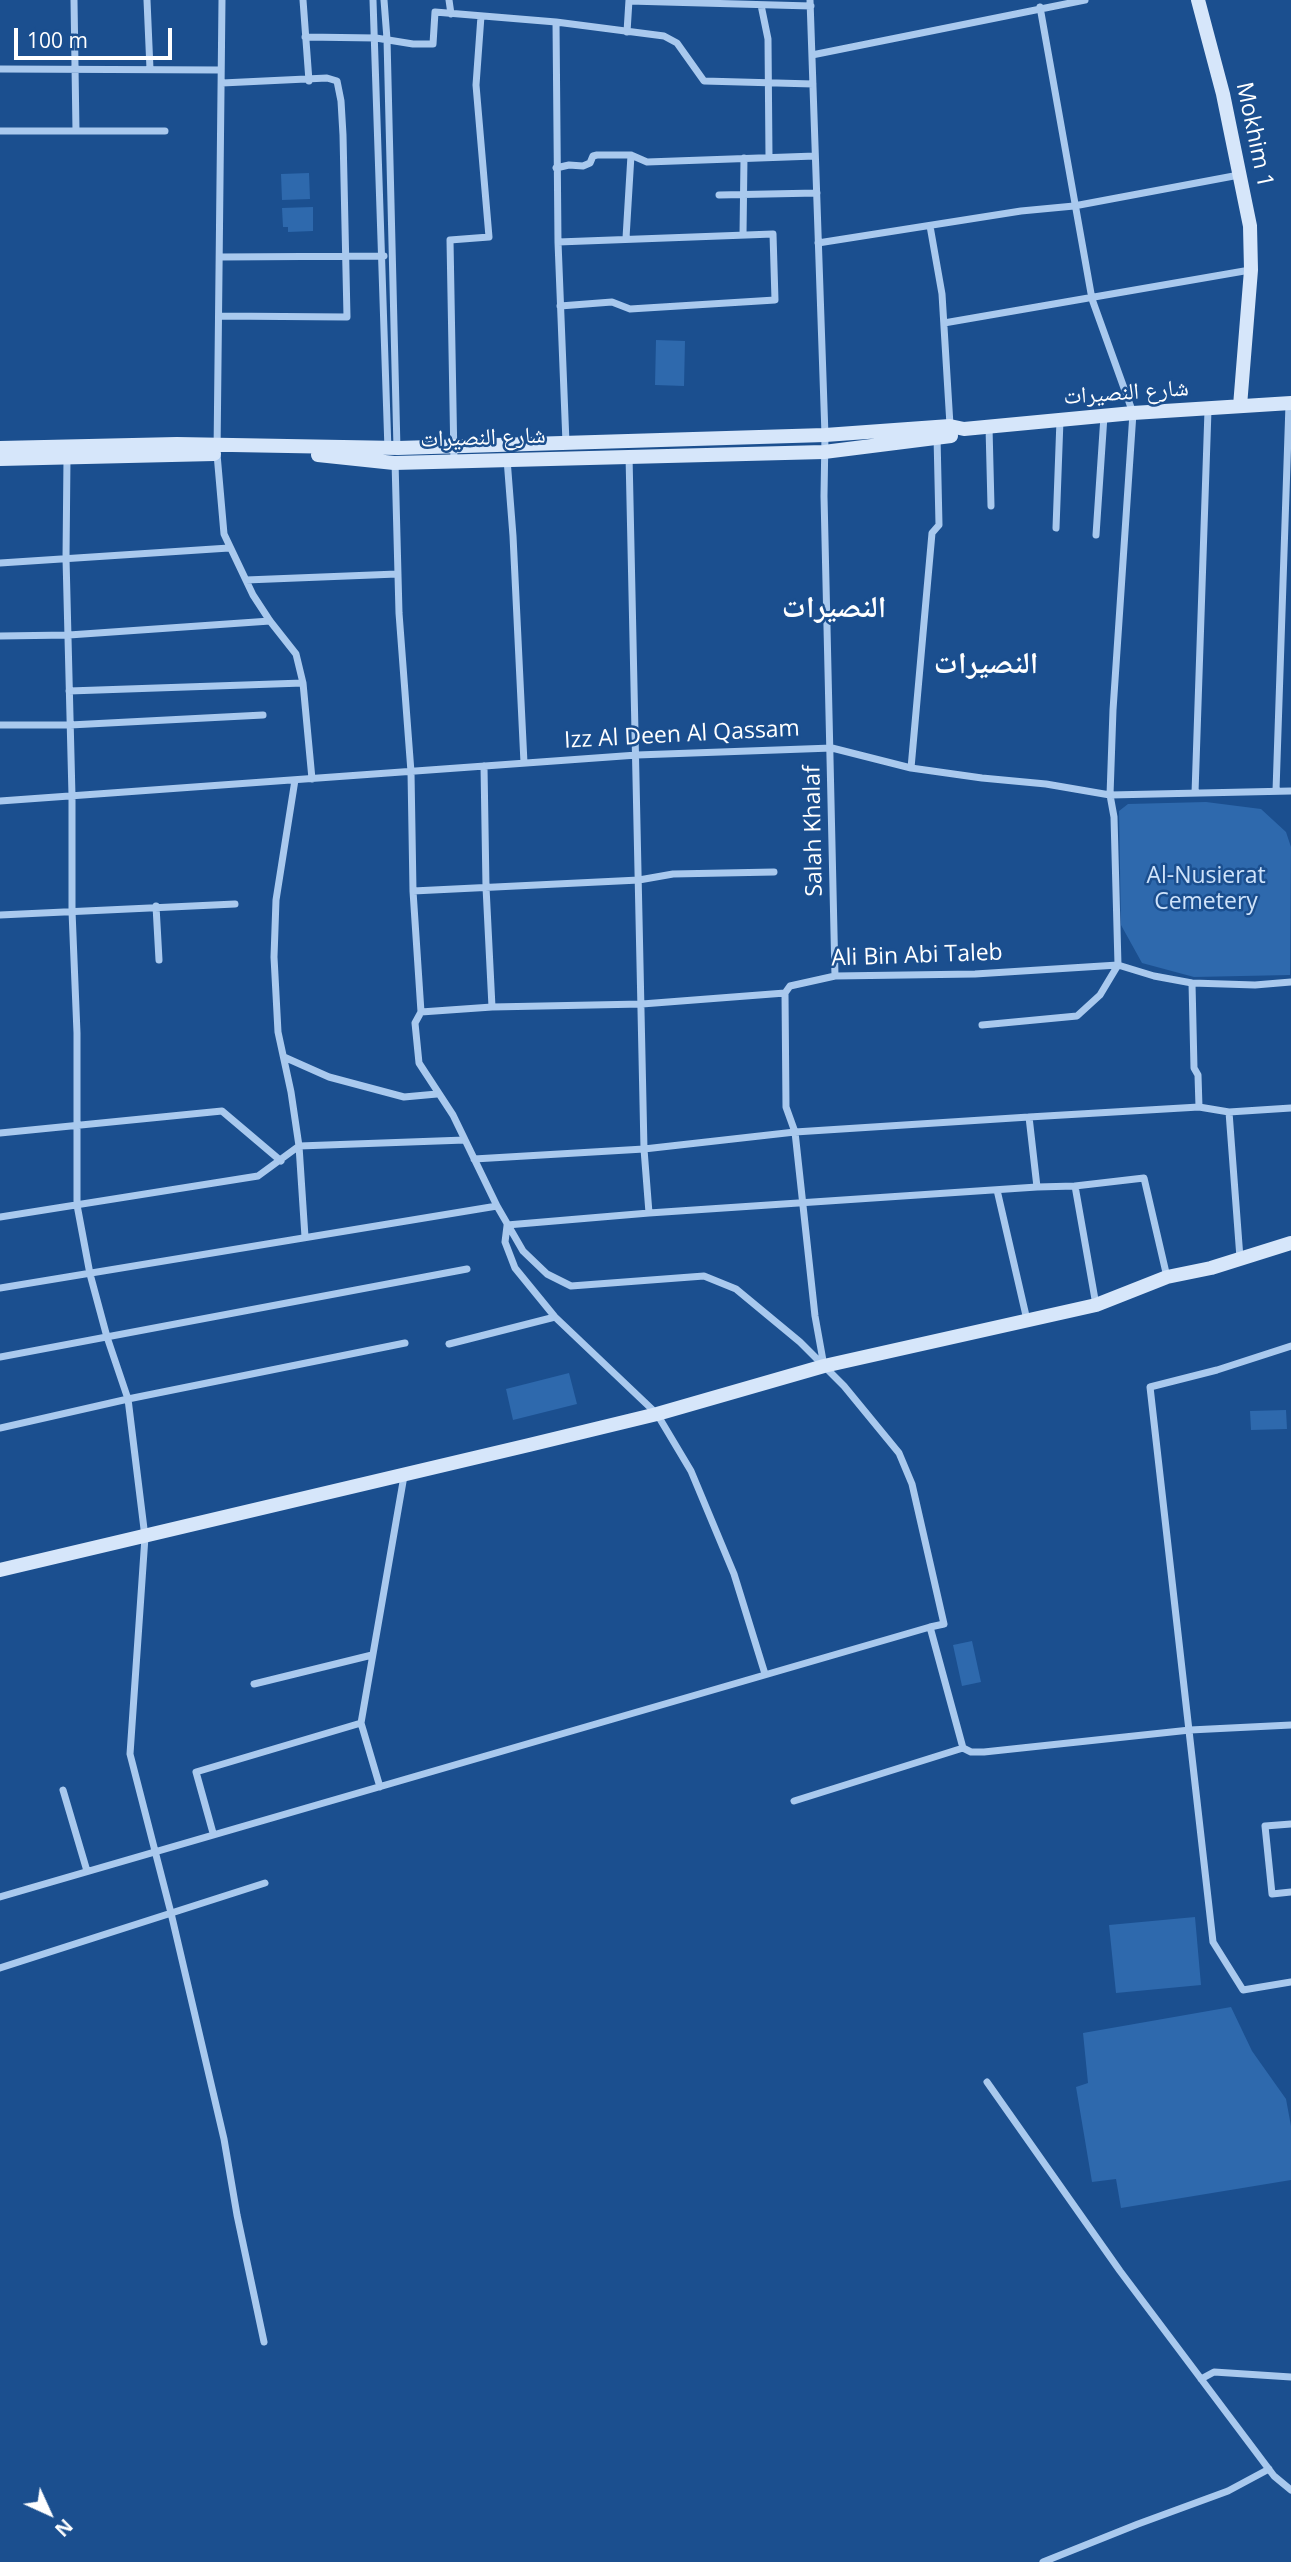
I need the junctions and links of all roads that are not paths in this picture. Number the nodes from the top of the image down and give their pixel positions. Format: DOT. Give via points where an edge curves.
graph roads {
  1 [pos="74,0"];
  2 [pos="147,0"];
  3 [pos="222,0"];
  4 [pos="303,0"];
  5 [pos="373,0"];
  6 [pos="384,0"];
  7 [pos="449,0"];
  8 [pos="1085,0"];
  9 [pos="1198,0"];
  10 [pos="629,1"];
  11 [pos="811,3"];
  12 [pos="761,5"];
  13 [pos="1040,7"];
  14 [pos="451,14"];
  15 [pos="481,16"];
  16 [pos="556,22"];
  17 [pos="627,32"];
  18 [pos="305,37"];
  19 [pos="376,38"];
  20 [pos="387,39"];
  21 [pos="812,55"];
  22 [pos="0,69"];
  23 [pos="76,69"];
  24 [pos="149,69"];
  25 [pos="221,70"];
  26 [pos="309,81"];
  27 [pos="770,81"];
  28 [pos="222,83"];
  29 [pos="813,84"];
  30 [pos="0,131"];
  31 [pos="76,131"];
  32 [pos="165,131"];
  33 [pos="631,155"];
  34 [pos="815,156"];
  35 [pos="769,157"];
  36 [pos="744,158"];
  37 [pos="556,168"];
  38 [pos="1240,175"];
  39 [pos="817,193"];
  40 [pos="743,194"];
  41 [pos="719,195"];
  42 [pos="1074,206"];
  43 [pos="930,226"];
  44 [pos="743,235"];
  45 [pos="626,238"];
  46 [pos="558,242"];
  47 [pos="818,243"];
  48 [pos="345,256"];
  49 [pos="392,256"];
  50 [pos="220,257"];
  51 [pos="380,257"];
  52 [pos="1251,270"];
  53 [pos="1091,299"];
  54 [pos="560,306"];
  55 [pos="219,316"];
  56 [pos="944,323"];
  57 [pos="1290,403"];
  58 [pos="1240,406"];
  59 [pos="1208,410"];
  60 [pos="1133,413"];
  61 [pos="1104,415"];
  62 [pos="1060,420"];
  63 [pos="989,426"];
  64 [pos="947,431"];
  65 [pos="825,435"];
  66 [pos="629,441"];
  67 [pos="566,443"];
  68 [pos="0,448"];
  69 [pos="217,450"];
  70 [pos="507,452"];
  71 [pos="824,452"];
  72 [pos="393,453"];
  73 [pos="455,453"];
  74 [pos="67,457"];
  75 [pos="629,457"];
  76 [pos="0,459"];
  77 [pos="991,506"];
  78 [pos="1056,528"];
  79 [pos="1096,536"];
  80 [pos="229,548"];
  81 [pos="66,558"];
  82 [pos="0,563"];
  83 [pos="397,574"];
  84 [pos="246,580"];
  85 [pos="270,621"];
  86 [pos="69,635"];
  87 [pos="0,636"];
  88 [pos="303,683"];
  89 [pos="69,691"];
  90 [pos="263,715"];
  91 [pos="0,725"];
  92 [pos="70,725"];
  93 [pos="832,748"];
  94 [pos="637,755"];
  95 [pos="524,763"];
  96 [pos="484,766"];
  97 [pos="911,768"];
  98 [pos="411,772"];
  99 [pos="312,779"];
  100 [pos="296,780"];
  101 [pos="1276,791"];
  102 [pos="1291,791"];
  103 [pos="1195,793"];
  104 [pos="1110,795"];
  105 [pos="72,796"];
  106 [pos="0,801"];
  107 [pos="774,872"];
  108 [pos="639,880"];
  109 [pos="486,887"];
  110 [pos="413,891"];
  111 [pos="235,904"];
  112 [pos="156,906"];
  113 [pos="72,911"];
  114 [pos="0,915"];
  115 [pos="159,960"];
  116 [pos="1118,965"];
  117 [pos="835,976"];
  118 [pos="1291,982"];
  119 [pos="1192,983"];
  120 [pos="785,993"];
  121 [pos="642,1004"];
  122 [pos="492,1007"];
  123 [pos="421,1012"];
  124 [pos="982,1025"];
  125 [pos="284,1058"];
  126 [pos="438,1094"];
  127 [pos="1199,1107"];
  128 [pos="1291,1108"];
  129 [pos="1229,1112"];
  130 [pos="1029,1117"];
  131 [pos="77,1126"];
  132 [pos="795,1132"];
  133 [pos="0,1133"];
  134 [pos="465,1140"];
  135 [pos="299,1146"];
  136 [pos="644,1149"];
  137 [pos="474,1159"];
  138 [pos="281,1161"];
  139 [pos="1037,1186"];
  140 [pos="1075,1186"];
  141 [pos="997,1190"];
  142 [pos="804,1203"];
  143 [pos="77,1205"];
  144 [pos="497,1206"];
  145 [pos="649,1213"];
  146 [pos="0,1217"];
  147 [pos="507,1225"];
  148 [pos="305,1237"];
  149 [pos="1291,1243"];
  150 [pos="1240,1259"];
  151 [pos="467,1269"];
  152 [pos="90,1274"];
  153 [pos="1167,1277"];
  154 [pos="0,1289"];
  155 [pos="1096,1305"];
  156 [pos="555,1317"];
  157 [pos="1027,1320"];
  158 [pos="107,1337"];
  159 [pos="405,1343"];
  160 [pos="449,1344"];
  161 [pos="1291,1346"];
  162 [pos="0,1357"];
  163 [pos="824,1366"];
  164 [pos="128,1399"];
  165 [pos="657,1413"];
  166 [pos="0,1427"];
  167 [pos="404,1476"];
  168 [pos="145,1537"];
  169 [pos="0,1570"];
  170 [pos="930,1627"];
  171 [pos="372,1655"];
  172 [pos="765,1674"];
  173 [pos="254,1684"];
  174 [pos="361,1723"];
  175 [pos="1291,1725"];
  176 [pos="1190,1730"];
  177 [pos="963,1748"];
  178 [pos="380,1787"];
  179 [pos="63,1790"];
  180 [pos="794,1801"];
  181 [pos="1291,1824"];
  182 [pos="213,1833"];
  183 [pos="155,1850"];
  184 [pos="86,1871"];
  185 [pos="265,1884"];
  186 [pos="1291,1892"];
  187 [pos="0,1897"];
  188 [pos="171,1913"];
  189 [pos="0,1968"];
  190 [pos="1291,1982"];
  191 [pos="986,2082"];
  192 [pos="264,2342"];
  193 [pos="1291,2377"];
  194 [pos="1201,2379"];
  195 [pos="1269,2469"];
  196 [pos="1291,2490"];
  197 [pos="1042,2562"];
  1 -- 23 [label="street"];
  2 -- 24 [label="street"];
  3 -- 25 [label="street"];
  4 -- 18 [label="street"];
  5 -- 19 [label="street"];
  6 -- 20 [label="street"];
  7 -- 14 [label="street"];
  8 -- 13 [label="street"];
  9 -- 38 [label="main road, Mokhim 1"];
  10 -- 12 [label="street"];
  10 -- 17 [label="street"];
  11 -- 12 [label="street"];
  11 -- 21 [label="street, Salah Khalaf"];
  12 -- 27 [label="street"];
  13 -- 21 [label="street"];
  13 -- 42 [label="street"];
  14 -- 15 [label="street"];
  14 -- 20 [label="street" via="435,12 433,44"];
  15 -- 16 [label="street"];
  15 -- 73 [label="street" via="476,85 489,237 450,240"];
  16 -- 17 [label="street"];
  16 -- 37 [label="street"];
  17 -- 27 [label="street" via="664,36 677,43 704,81"];
  18 -- 19 [label="street"];
  18 -- 26 [label="street"];
  19 -- 20 [label="street"];
  19 -- 51 [label="street"];
  20 -- 49 [label="street"];
  21 -- 29 [label="street, Salah Khalaf"];
  22 -- 23 [label="street"];
  23 -- 24 [label="street"];
  23 -- 31 [label="street"];
  24 -- 25 [label="street"];
  25 -- 28 [label="street"];
  26 -- 28 [label="street"];
  26 -- 48 [label="street" via="337,81"];
  27 -- 29 [label="street"];
  27 -- 35 [label="street"];
  28 -- 50 [label="street"];
  29 -- 34 [label="street, Salah Khalaf"];
  30 -- 31 [label="street"];
  31 -- 32 [label="street"];
  33 -- 36 [label="street" via="647,162"];
  33 -- 37 [label="street" via="597,155 583,166"];
  33 -- 45 [label="street"];
  34 -- 35 [label="street"];
  34 -- 39 [label="street, Salah Khalaf"];
  35 -- 36 [label="street"];
  36 -- 40 [label="street"];
  37 -- 46 [label="street"];
  38 -- 42 [label="street"];
  38 -- 52 [label="main road, Mokhim 1" via="1250,226"];
  39 -- 40 [label="street"];
  39 -- 47 [label="street, Salah Khalaf"];
  40 -- 41 [label="street"];
  40 -- 44 [label="street"];
  42 -- 43 [label="street"];
  42 -- 53 [label="street"];
  43 -- 47 [label="street"];
  43 -- 56 [label="street"];
  44 -- 45 [label="street"];
  44 -- 54 [label="street" via="773,234 775,300 630,309 612,302"];
  45 -- 46 [label="street"];
  46 -- 54 [label="street"];
  47 -- 65 [label="street, Salah Khalaf"];
  48 -- 50 [label="street"];
  48 -- 51 [label="street"];
  48 -- 55 [label="street" via="347,317"];
  49 -- 51 [label="street"];
  49 -- 72 [label="street"];
  50 -- 55 [label="street"];
  51 -- 72 [label="street"];
  52 -- 53 [label="street"];
  52 -- 58 [label="main road, Mokhim 1"];
  53 -- 56 [label="street"];
  53 -- 60 [label="street"];
  54 -- 67 [label="street"];
  55 -- 69 [label="street"];
  56 -- 64 [label="street"];
  57 -- 58 [label="main road, شارع النصيرات"];
  57 -- 101 [label="street"];
  58 -- 59 [label="main road, شارع النصيرات"];
  59 -- 60 [label="main road, شارع النصيرات"];
  59 -- 103 [label="street"];
  60 -- 61 [label="main road, شارع النصيرات"];
  60 -- 104 [label="street"];
  61 -- 62 [label="main road, شارع النصيرات"];
  61 -- 79 [label="street"];
  62 -- 63 [label="main road, شارع النصيرات"];
  62 -- 78 [label="street"];
  63 -- 64 [label="main road, شارع النصيرات"];
  63 -- 77 [label="street"];
  64 -- 65 [label="main road, شارع النصيرات"];
  64 -- 71 [label="main road, شارع النصيرات"];
  64 -- 97 [label="street" via="939,525 932,533"];
  65 -- 66 [label="main road, شارع النصيرات"];
  65 -- 71 [label="street, Salah Khalaf"];
  66 -- 67 [label="main road, شارع النصيرات"];
  66 -- 75 [label="street"];
  67 -- 70 [label="main road, شارع النصيرات"];
  68 -- 69 [label="main road, شارع النصيرات" via="177,444"];
  69 -- 72 [label="main road, شارع النصيرات"];
  69 -- 74 [label="main road, شارع النصيرات"];
  69 -- 80 [label="street"];
  70 -- 73 [label="main road, شارع النصيرات"];
  70 -- 75 [label="main road, شارع النصيرات"];
  70 -- 95 [label="street"];
  71 -- 75 [label="main road, شارع النصيرات"];
  71 -- 93 [label="street, Salah Khalaf"];
  72 -- 73 [label="main road, شارع النصيرات"];
  72 -- 83 [label="street"];
  74 -- 76 [label="main road, شارع النصيرات"];
  74 -- 81 [label="street"];
  75 -- 94 [label="street"];
  80 -- 81 [label="street"];
  80 -- 84 [label="street"];
  81 -- 82 [label="street"];
  81 -- 86 [label="street"];
  83 -- 84 [label="street"];
  83 -- 98 [label="street"];
  84 -- 85 [label="street"];
  85 -- 86 [label="street"];
  85 -- 88 [label="street" via="296,654"];
  86 -- 87 [label="street"];
  86 -- 89 [label="street"];
  88 -- 89 [label="street"];
  88 -- 99 [label="street"];
  89 -- 92 [label="street"];
  90 -- 92 [label="street"];
  91 -- 92 [label="street"];
  92 -- 105 [label="street"];
  93 -- 94 [label="street, Izz Al Deen Al Qassam"];
  93 -- 97 [label="street, Izz Al Deen Al Qassam"];
  93 -- 117 [label="street, Salah Khalaf"];
  94 -- 95 [label="street, Izz Al Deen Al Qassam"];
  94 -- 108 [label="street"];
  95 -- 96 [label="street, Izz Al Deen Al Qassam"];
  96 -- 98 [label="street, Izz Al Deen Al Qassam"];
  96 -- 109 [label="street"];
  97 -- 104 [label="street, Izz Al Deen Al Qassam"];
  98 -- 99 [label="street, Izz Al Deen Al Qassam"];
  98 -- 110 [label="street"];
  99 -- 100 [label="street, Izz Al Deen Al Qassam"];
  100 -- 105 [label="street, Izz Al Deen Al Qassam"];
  100 -- 125 [label="street" via="276,900 275,990"];
  101 -- 102 [label="street, Izz Al Deen Al Qassam"];
  101 -- 103 [label="street, Izz Al Deen Al Qassam"];
  103 -- 104 [label="street, Izz Al Deen Al Qassam"];
  104 -- 116 [label="street"];
  105 -- 106 [label="street, Izz Al Deen Al Qassam"];
  105 -- 113 [label="street"];
  107 -- 108 [label="street" via="673,874"];
  108 -- 109 [label="street"];
  108 -- 121 [label="street"];
  109 -- 110 [label="street"];
  109 -- 122 [label="street"];
  110 -- 123 [label="street"];
  111 -- 112 [label="street"];
  112 -- 113 [label="street"];
  112 -- 115 [label="street"];
  113 -- 114 [label="street"];
  113 -- 131 [label="street"];
  116 -- 117 [label="street, Ali Bin Abi Taleb"];
  116 -- 119 [label="street, Ali Bin Abi Taleb"];
  116 -- 124 [label="street" via="1100,995 1077,1016"];
  117 -- 120 [label="street, Ali Bin Abi Taleb" via="790,986"];
  118 -- 119 [label="street, Ali Bin Abi Taleb"];
  119 -- 127 [label="street"];
  120 -- 121 [label="street, Ali Bin Abi Taleb"];
  120 -- 132 [label="street" via="786,1107"];
  121 -- 122 [label="street, Ali Bin Abi Taleb"];
  121 -- 136 [label="street"];
  122 -- 123 [label="street, Ali Bin Abi Taleb"];
  123 -- 126 [label="street" via="415,1023 419,1063"];
  125 -- 126 [label="street" via="329,1077 404,1097"];
  125 -- 135 [label="street"];
  126 -- 134 [label="street"];
  127 -- 129 [label="street"];
  127 -- 130 [label="street"];
  128 -- 129 [label="street"];
  129 -- 150 [label="street"];
  130 -- 132 [label="street"];
  130 -- 139 [label="street"];
  131 -- 133 [label="street"];
  131 -- 138 [label="street" via="222,1111"];
  131 -- 143 [label="street"];
  132 -- 136 [label="street"];
  132 -- 142 [label="street"];
  134 -- 135 [label="street"];
  134 -- 137 [label="street"];
  135 -- 138 [label="street"];
  135 -- 148 [label="street"];
  136 -- 137 [label="street"];
  136 -- 145 [label="street"];
  137 -- 144 [label="street"];
  138 -- 143 [label="street" via="258,1176"];
  139 -- 140 [label="street"];
  139 -- 141 [label="street"];
  140 -- 153 [label="street" via="1144,1178"];
  140 -- 155 [label="street"];
  141 -- 142 [label="street"];
  141 -- 157 [label="street"];
  142 -- 145 [label="street"];
  142 -- 163 [label="street"];
  143 -- 146 [label="street"];
  143 -- 152 [label="street"];
  144 -- 147 [label="street"];
  144 -- 148 [label="street"];
  145 -- 147 [label="street"];
  147 -- 156 [label="street" via="505,1242 516,1268"];
  147 -- 163 [label="street" via="523,1251 547,1274 571,1286 704,1276 736,1289"];
  148 -- 152 [label="street"];
  149 -- 150 [label="main road"];
  150 -- 153 [label="main road"];
  151 -- 158 [label="street"];
  152 -- 154 [label="street"];
  152 -- 158 [label="street"];
  153 -- 155 [label="main road"];
  155 -- 157 [label="main road"];
  156 -- 160 [label="street"];
  156 -- 165 [label="street"];
  157 -- 163 [label="main road"];
  158 -- 162 [label="street"];
  158 -- 164 [label="street"];
  159 -- 164 [label="street"];
  161 -- 176 [label="street" via="1150,1387"];
  163 -- 165 [label="main road"];
  163 -- 170 [label="street" via="899,1453 912,1484 944,1624"];
  164 -- 166 [label="street"];
  164 -- 168 [label="street"];
  165 -- 167 [label="main road"];
  165 -- 172 [label="street" via="691,1471 734,1574"];
  167 -- 168 [label="main road"];
  167 -- 171 [label="street"];
  168 -- 169 [label="main road"];
  168 -- 183 [label="street" via="130,1754"];
  170 -- 172 [label="street"];
  170 -- 177 [label="street"];
  171 -- 173 [label="street"];
  171 -- 174 [label="street"];
  172 -- 178 [label="street"];
  174 -- 178 [label="street"];
  174 -- 182 [label="street" via="197,1772"];
  175 -- 176 [label="street"];
  176 -- 177 [label="street" via="984,1752"];
  176 -- 190 [label="street" via="1213,1942 1243,1990"];
  177 -- 180 [label="street"];
  178 -- 182 [label="street"];
  179 -- 184 [label="street"];
  181 -- 186 [label="street" via="1265,1826 1272,1894"];
  182 -- 183 [label="street"];
  183 -- 184 [label="street"];
  183 -- 188 [label="street"];
  184 -- 187 [label="street"];
  185 -- 188 [label="street"];
  188 -- 189 [label="street"];
  188 -- 192 [label="street"];
  191 -- 194 [label="street"];
  193 -- 194 [label="street" via="1214,2372"];
  194 -- 195 [label="street"];
  195 -- 196 [label="street"];
  195 -- 197 [label="street" via="1228,2491"];
}
